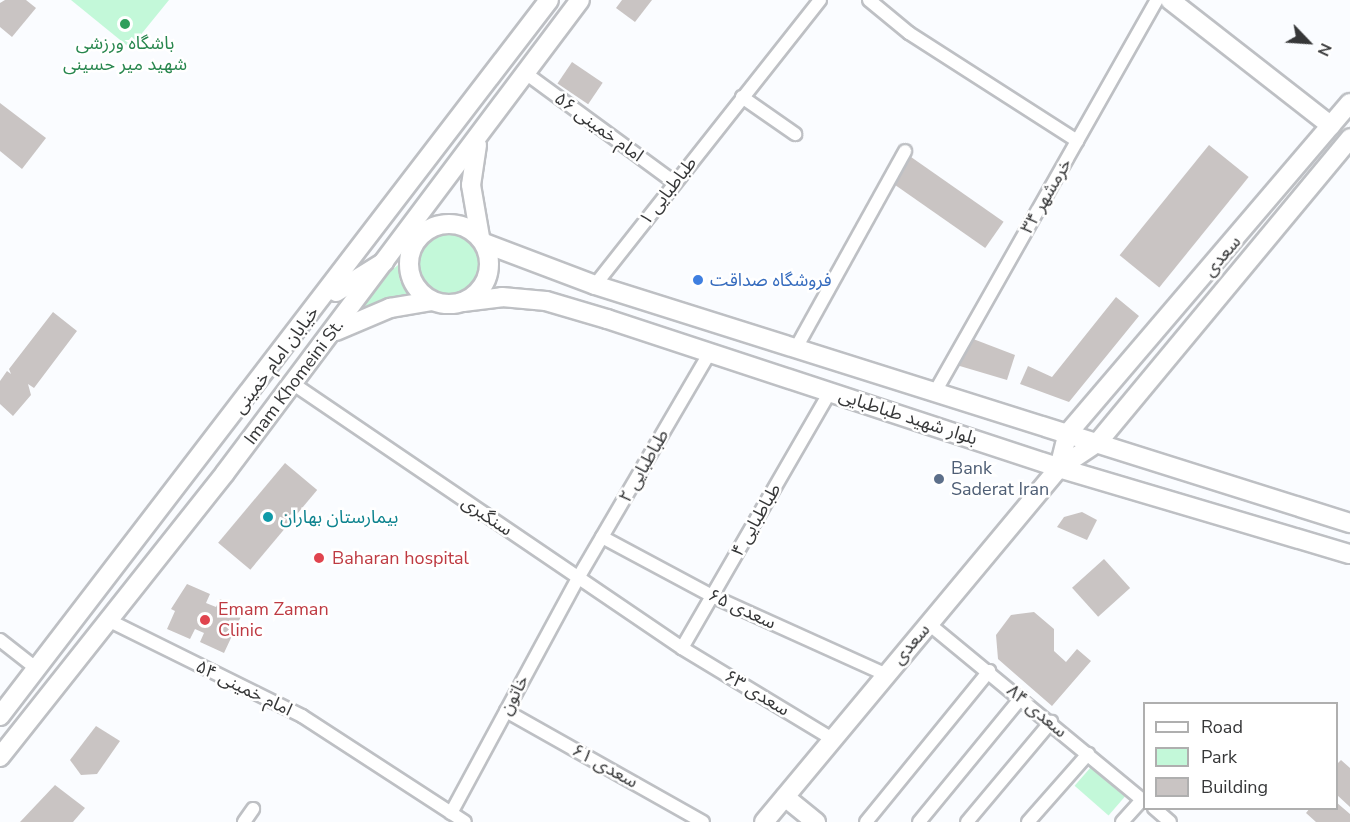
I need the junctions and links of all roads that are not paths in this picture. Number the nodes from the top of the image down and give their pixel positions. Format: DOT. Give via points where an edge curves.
graph roads {
  1 [pos="549,0"];
  2 [pos="580,0"];
  3 [pos="820,0"];
  4 [pos="869,0"];
  5 [pos="1157,0"];
  6 [pos="1170,0"];
  7 [pos="524,72"];
  8 [pos="742,97"];
  9 [pos="1350,103"];
  10 [pos="1331,126"];
  11 [pos="480,134"];
  12 [pos="795,135"];
  13 [pos="1350,138"];
  14 [pos="1077,141"];
  15 [pos="905,151"];
  16 [pos="412,178"];
  17 [pos="675,183"];
  18 [pos="417,234"];
  19 [pos="482,240"];
  20 [pos="389,259"];
  21 [pos="595,285"];
  22 [pos="432,301"];
  23 [pos="463,302"];
  24 [pos="315,309"];
  25 [pos="327,337"];
  26 [pos="796,348"];
  27 [pos="709,354"];
  28 [pos="292,383"];
  29 [pos="830,392"];
  30 [pos="935,392"];
  31 [pos="1068,433"];
  32 [pos="1098,442"];
  33 [pos="1059,468"];
  34 [pos="1350,523"];
  35 [pos="602,537"];
  36 [pos="1350,554"];
  37 [pos="578,578"];
  38 [pos="712,596"];
  39 [pos="106,620"];
  40 [pos="929,624"];
  41 [pos="0,640"];
  42 [pos="682,648"];
  43 [pos="37,669"];
  44 [pos="989,671"];
  45 [pos="885,674"];
  46 [pos="1021,698"];
  47 [pos="506,711"];
  48 [pos="0,716"];
  49 [pos="1051,722"];
  50 [pos="832,739"];
  51 [pos="1088,754"];
  52 [pos="0,757"];
  53 [pos="785,797"];
  54 [pos="1143,799"];
  55 [pos="1143,801"];
  56 [pos="253,809"];
  57 [pos="1156,810"];
  58 [pos="451,813"];
  59 [pos="244,822"];
  60 [pos="465,822"];
  61 [pos="704,822"];
  62 [pos="764,822"];
  63 [pos="816,822"];
  64 [pos="866,822"];
  65 [pos="919,822"];
  66 [pos="967,822"];
  67 [pos="1028,822"];
  68 [pos="1122,822"];
  69 [pos="1170,822"];
  1 -- 16 [label="main road, خیابان امام خمینی"];
  2 -- 7 [label="main road, Imam Khomeini St."];
  3 -- 8 [label="street, طباطبایی ۱"];
  4 -- 14 [label="street" via="909,33"];
  5 -- 14 [label="street, خرمشهر ۳۴"];
  6 -- 10 [label="main road"];
  7 -- 11 [label="main road, Imam Khomeini St."];
  7 -- 17 [label="street, امام خمینی ۵۶"];
  8 -- 12 [label="street"];
  8 -- 17 [label="street, طباطبایی ۱"];
  9 -- 10 [label="main road, سعدی"];
  10 -- 31 [label="main road, سعدی"];
  11 -- 18 [label="main road, Imam Khomeini St."];
  11 -- 19 [label="main road" via="471,185"];
  13 -- 32 [label="main road, سعدی"];
  14 -- 30 [label="street, خرمشهر ۳۴"];
  15 -- 26 [label="street"];
  16 -- 18 [label="main road"];
  16 -- 24 [label="main road, خیابان امام خمینی"];
  17 -- 21 [label="street, طباطبایی ۱"];
  18 -- 19 [label="main road" via="445,224 470,229"];
  18 -- 20 [label="main road"];
  18 -- 20 [label="main road, Imam Khomeini St."];
  18 -- 22 [label="main road" via="410,260 414,284"];
  19 -- 21 [label="main road, بلوار شهید طباطبایی"];
  19 -- 23 [label="main road" via="489,271 475,295"];
  20 -- 24 [label="main road" via="355,277"];
  20 -- 25 [label="main road, Imam Khomeini St."];
  21 -- 26 [label="main road, بلوار شهید طباطبایی"];
  22 -- 23 [label="main road"];
  22 -- 25 [label="main road" via="350,322"];
  23 -- 27 [label="main road, بلوار شهید طباطبایی" via="502,297 546,301"];
  24 -- 43 [label="main road, خیابان امام خمینی"];
  25 -- 28 [label="main road, Imam Khomeini St."];
  26 -- 30 [label="main road, بلوار شهید طباطبایی"];
  27 -- 29 [label="main road, بلوار شهید طباطبایی"];
  27 -- 35 [label="street, طباطبایی ۲"];
  28 -- 37 [label="street, سنگبری"];
  28 -- 39 [label="main road, Imam Khomeini St."];
  29 -- 33 [label="main road, بلوار شهید طباطبایی"];
  29 -- 38 [label="street, طباطبایی ۴"];
  30 -- 31 [label="main road, بلوار شهید طباطبایی"];
  31 -- 32 [label="main road, بلوار شهید طباطبایی"];
  31 -- 33 [label="main road"];
  32 -- 33 [label="main road, سعدی"];
  32 -- 34 [label="main road, بلوار شهید طباطبایی"];
  33 -- 36 [label="main road, بلوار شهید طباطبایی"];
  33 -- 40 [label="main road, سعدی"];
  35 -- 37 [label="street, طباطبایی ۲"];
  35 -- 38 [label="street, سعدی ۶۵"];
  37 -- 42 [label="street, سنگبری"];
  37 -- 47 [label="street, خاتون"];
  38 -- 42 [label="street, طباطبایی ۴"];
  38 -- 45 [label="street, سعدی ۶۵"];
  39 -- 52 [label="main road, Imam Khomeini St."];
  39 -- 58 [label="street, امام خمینی ۵۴" via="302,717"];
  40 -- 44 [label="street, سعدی ۸۴"];
  40 -- 45 [label="main road, سعدی"];
  41 -- 43 [label="street"];
  42 -- 50 [label="street, سعدی ۶۳"];
  43 -- 48 [label="main road, خیابان امام خمینی"];
  44 -- 46 [label="street, سعدی ۸۴"];
  44 -- 64 [label="street"];
  45 -- 50 [label="main road, سعدی"];
  46 -- 49 [label="street, سعدی ۸۴"];
  46 -- 65 [label="street"];
  47 -- 58 [label="street, خاتون"];
  47 -- 61 [label="street, سعدی ۶۱"];
  49 -- 51 [label="street, سعدی ۸۴"];
  49 -- 66 [label="street"];
  50 -- 53 [label="main road, سعدی"];
  51 -- 54 [label="street, سعدی ۸۴"];
  51 -- 67 [label="street"];
  53 -- 62 [label="main road, سعدی"];
  53 -- 63 [label="main road"];
  55 -- 68 [label="street"];
  56 -- 59 [label="street"];
  57 -- 69 [label="street"];
  58 -- 60 [label="street, امام خمینی ۵۴"];
}
